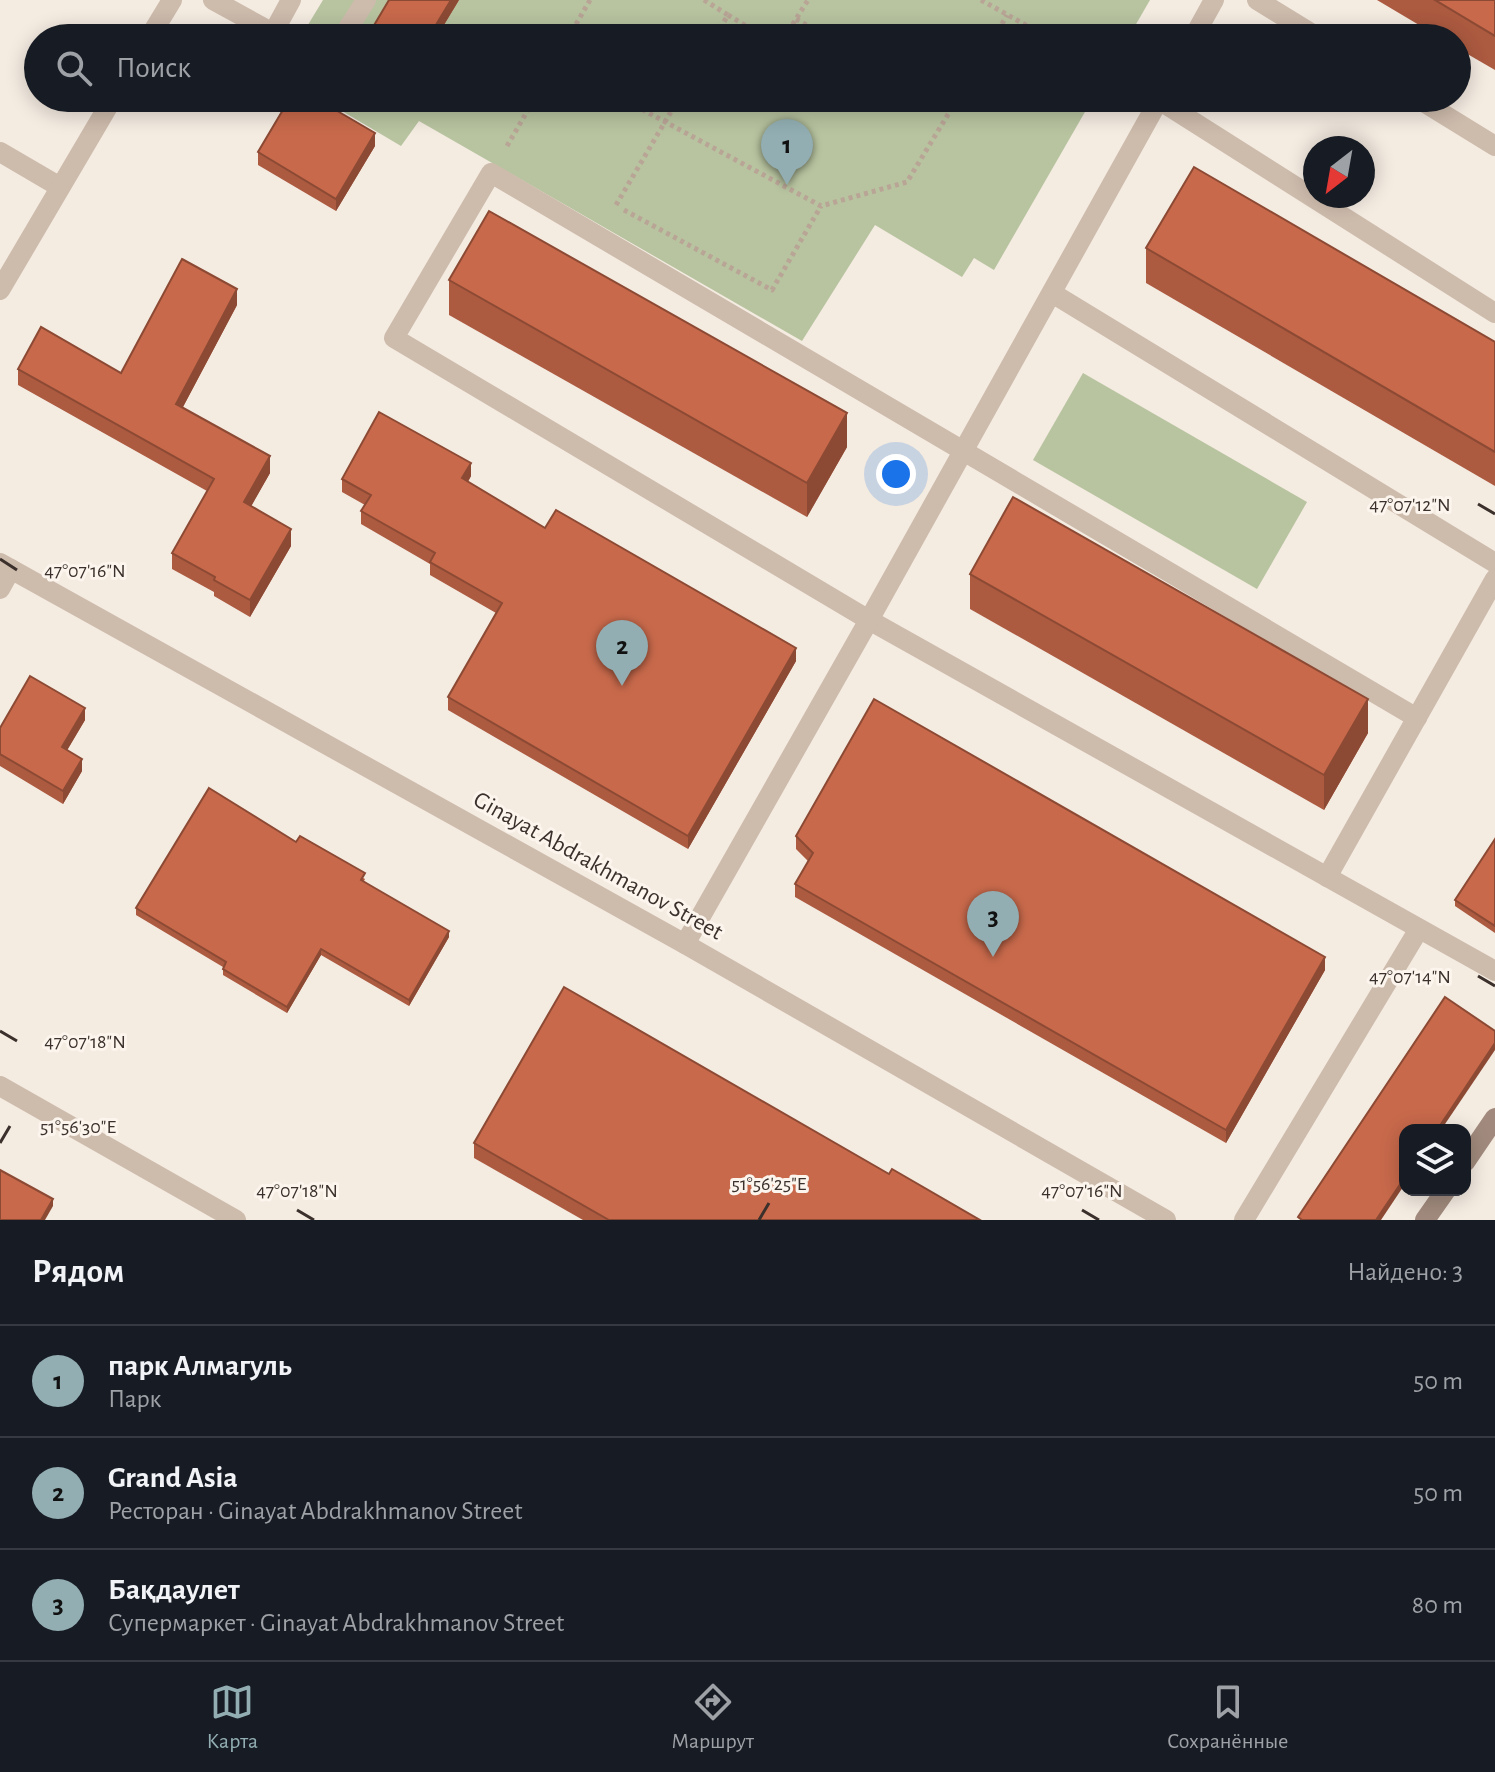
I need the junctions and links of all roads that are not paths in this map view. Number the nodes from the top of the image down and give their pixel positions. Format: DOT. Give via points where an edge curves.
graph roads {
  1 [pos="172,0"];
  2 [pos="213,0"];
  3 [pos="291,0"];
  4 [pos="366,0"];
  5 [pos="1214,0"];
  6 [pos="1257,0"];
  7 [pos="157,24"];
  8 [pos="257,24"];
  9 [pos="281,24"];
  10 [pos="351,24"];
  11 [pos="1201,24"];
  12 [pos="1296,24"];
  13 [pos="105,112"];
  14 [pos="1153,112"];
  15 [pos="1180,112"];
  16 [pos="1440,112"];
  17 [pos="1495,146"];
  18 [pos="0,152"];
  19 [pos="60,187"];
  20 [pos="0,290"];
  21 [pos="1052,293"];
  22 [pos="1495,313"];
  23 [pos="962,451"];
  24 [pos="1495,563"];
  25 [pos="6,566"];
  26 [pos="1495,579"];
  27 [pos="0,589"];
  28 [pos="869,620"];
  29 [pos="1417,718"];
  30 [pos="1327,877"];
  31 [pos="1419,929"];
  32 [pos="685,944"];
  33 [pos="1495,971"];
  34 [pos="0,1086"];
  35 [pos="1495,1118"];
  36 [pos="1471,1153"];
  37 [pos="1442,1196"];
  38 [pos="230,1218"];
  39 [pos="1166,1220"];
  40 [pos="1244,1220"];
  41 [pos="1425,1220"];
  1 -- 7 [label="street"];
  2 -- 8 [label="street"];
  3 -- 9 [label="street"];
  4 -- 10 [label="street"];
  5 -- 11 [label="street"];
  6 -- 12 [label="street"];
  13 -- 19 [label="street"];
  14 -- 21 [label="street"];
  15 -- 22 [label="street"];
  16 -- 17 [label="street"];
  18 -- 19 [label="street"];
  19 -- 20 [label="street"];
  21 -- 23 [label="street"];
  21 -- 24 [label="street"];
  23 -- 28 [label="street"];
  23 -- 28 [label="street" via="491,173 394,338"];
  23 -- 29 [label="street"];
  25 -- 27 [label="street"];
  25 -- 32 [label="street, Ginayat Abdrakhmanov Street"];
  26 -- 29 [label="street"];
  28 -- 30 [label="street"];
  28 -- 32 [label="street"];
  29 -- 30 [label="street"];
  30 -- 31 [label="street"];
  31 -- 33 [label="street"];
  31 -- 40 [label="street"];
  32 -- 39 [label="street, Ginayat Abdrakhmanov Street"];
  34 -- 38 [label="street"];
  35 -- 36 [label="main road"];
  37 -- 41 [label="main road"];
}
